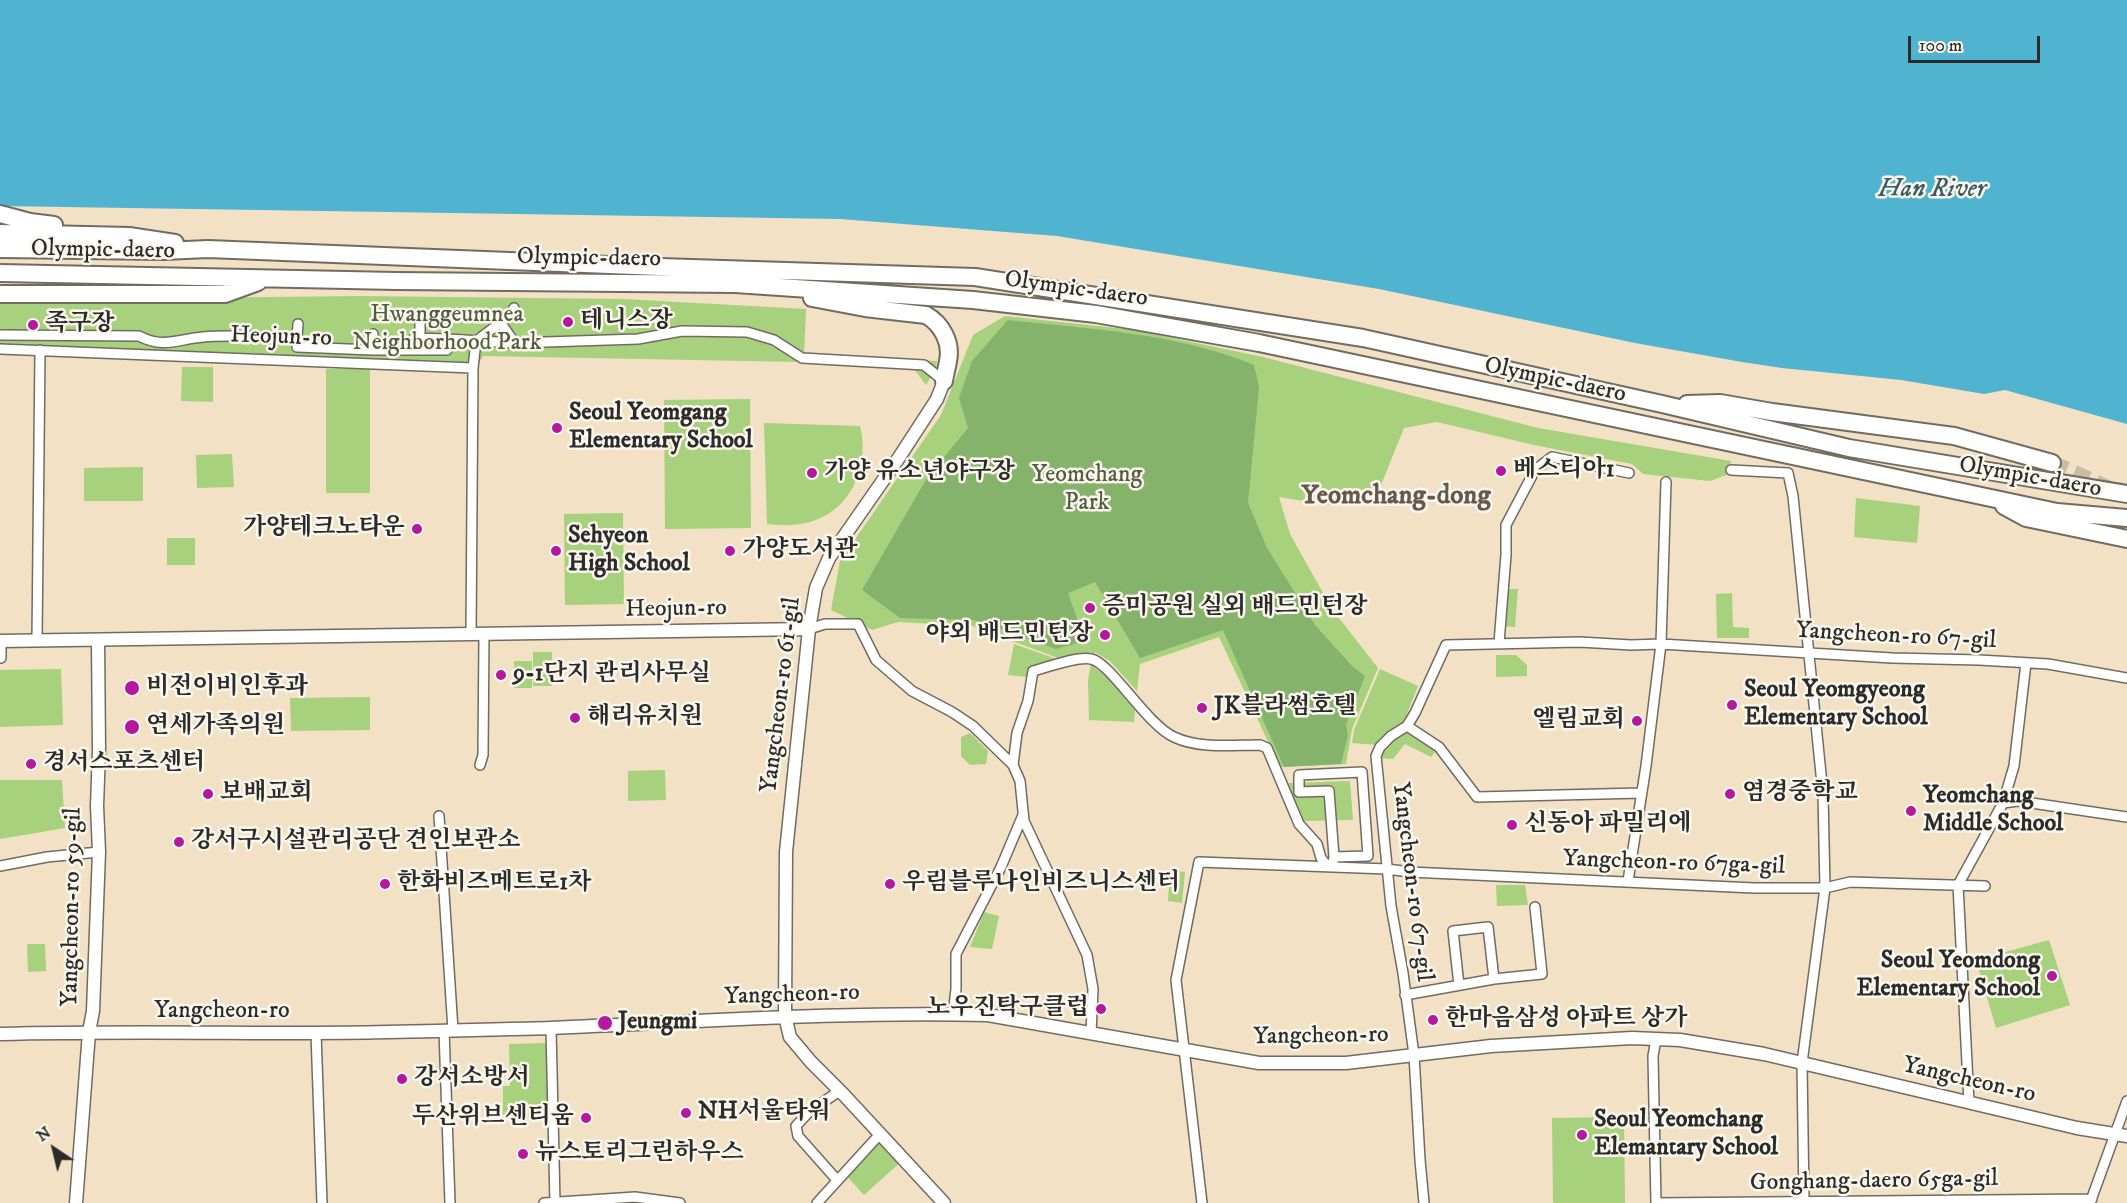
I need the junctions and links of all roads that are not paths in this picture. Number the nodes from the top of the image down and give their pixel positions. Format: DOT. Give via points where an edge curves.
graph roads {
  1 [pos="0,214"];
  2 [pos="0,233"];
  3 [pos="129,236"];
  4 [pos="0,249"];
  5 [pos="208,249"];
  6 [pos="0,273"];
  7 [pos="271,278"];
  8 [pos="735,284"];
  9 [pos="0,288"];
  10 [pos="0,294"];
  11 [pos="33,294"];
  12 [pos="514,308"];
  13 [pos="420,321"];
  14 [pos="500,322"];
  15 [pos="298,324"];
  16 [pos="0,335"];
  17 [pos="372,337"];
  18 [pos="261,338"];
  19 [pos="297,338"];
  20 [pos="420,338"];
  21 [pos="447,339"];
  22 [pos="476,341"];
  23 [pos="515,343"];
  24 [pos="0,349"];
  25 [pos="40,350"];
  26 [pos="373,350"];
  27 [pos="414,350"];
  28 [pos="447,350"];
  29 [pos="259,358"];
  30 [pos="447,366"];
  31 [pos="473,368"];
  32 [pos="944,381"];
  33 [pos="1662,404"];
  34 [pos="2052,463"];
  35 [pos="1731,470"];
  36 [pos="1629,473"];
  37 [pos="1666,482"];
  38 [pos="2127,494"];
  39 [pos="1988,497"];
  40 [pos="2127,518"];
  41 [pos="2127,538"];
  42 [pos="809,629"];
  43 [pos="478,634"];
  44 [pos="98,640"];
  45 [pos="0,641"];
  46 [pos="37,641"];
  47 [pos="1499,642"];
  48 [pos="1661,644"];
  49 [pos="1808,652"];
  50 [pos="1,657"];
  51 [pos="2026,663"];
  52 [pos="2127,678"];
  53 [pos="1407,726"];
  54 [pos="480,765"];
  55 [pos="1013,765"];
  56 [pos="1641,793"];
  57 [pos="2003,803"];
  58 [pos="1023,815"];
  59 [pos="439,816"];
  60 [pos="2127,817"];
  61 [pos="1324,825"];
  62 [pos="1332,834"];
  63 [pos="99,852"];
  64 [pos="1331,864"];
  65 [pos="0,866"];
  66 [pos="1387,869"];
  67 [pos="1628,881"];
  68 [pos="1958,885"];
  69 [pos="1985,886"];
  70 [pos="1825,888"];
  71 [pos="1535,907"];
  72 [pos="1494,979"];
  73 [pos="1459,986"];
  74 [pos="1405,995"];
  75 [pos="953,1014"];
  76 [pos="785,1016"];
  77 [pos="551,1028"];
  78 [pos="448,1030"];
  79 [pos="89,1032"];
  80 [pos="316,1033"];
  81 [pos="1091,1033"];
  82 [pos="0,1034"];
  83 [pos="1656,1039"];
  84 [pos="1185,1050"];
  85 [pos="1414,1055"];
  86 [pos="1802,1063"];
  87 [pos="839,1090"];
  88 [pos="2127,1101"];
  89 [pos="1969,1103"];
  90 [pos="880,1134"];
  91 [pos="2121,1136"];
  92 [pos="837,1180"];
  93 [pos="2091,1201"];
  94 [pos="1804,1202"];
  95 [pos="1902,1202"];
  96 [pos="76,1203"];
  97 [pos="322,1203"];
  98 [pos="450,1203"];
  99 [pos="544,1203"];
  100 [pos="555,1203"];
  101 [pos="680,1203"];
  102 [pos="817,1203"];
  103 [pos="944,1203"];
  104 [pos="1202,1203"];
  105 [pos="1424,1203"];
  106 [pos="1656,1203"];
  1 -- 3 [label="highway"];
  2 -- 3 [label="highway"];
  3 -- 5 [label="highway"];
  4 -- 5 [label="highway, Olympic-daero"];
  5 -- 33 [label="highway, Olympic-daero" via="975,277 1363,339"];
  6 -- 7 [label="highway, Olympic-daero"];
  7 -- 8 [label="highway, Olympic-daero"];
  7 -- 11 [label="highway" via="225,294"];
  8 -- 32 [label="highway" via="926,315 942,328 946,338 948,362"];
  8 -- 39 [label="highway, Olympic-daero" via="973,300 1096,314 1259,343"];
  9 -- 11 [label="highway"];
  10 -- 11 [label="highway"];
  12 -- 14 [label="street"];
  13 -- 20 [label="street"];
  14 -- 22 [label="street"];
  14 -- 23 [label="street"];
  15 -- 19 [label="street"];
  16 -- 18 [label="street" via="139,336 152,342 202,337"];
  17 -- 26 [label="street"];
  18 -- 19 [label="street"];
  18 -- 29 [label="street"];
  19 -- 26 [label="street" via="297,347"];
  20 -- 21 [label="street"];
  20 -- 27 [label="street" via="414,338"];
  21 -- 22 [label="street"];
  21 -- 28 [label="street"];
  22 -- 23 [label="street"];
  22 -- 31 [label="street"];
  23 -- 32 [label="street" via="638,339 682,331 747,332 774,340 802,358 924,365"];
  24 -- 25 [label="street, Heojun-ro"];
  25 -- 29 [label="street, Heojun-ro"];
  25 -- 46 [label="street"];
  26 -- 27 [label="street"];
  27 -- 28 [label="street"];
  28 -- 30 [label="street"];
  29 -- 30 [label="street, Heojun-ro"];
  30 -- 31 [label="street, Heojun-ro"];
  31 -- 43 [label="street"];
  32 -- 42 [label="main road, Yangcheon-ro 61-gil" via="937,399 829,558 816,588"];
  33 -- 34 [label="highway" via="1720,403 1954,436"];
  33 -- 38 [label="highway, Olympic-daero" via="1850,448"];
  35 -- 49 [label="street" via="1788,473"];
  36 -- 47 [label="street" via="1552,457 1535,470 1506,525"];
  37 -- 48 [label="street"];
  39 -- 40 [label="highway, Olympic-daero" via="2057,512"];
  39 -- 41 [label="highway" via="2026,518"];
  42 -- 43 [label="main road, Heojun-ro"];
  42 -- 55 [label="street" via="825,624 858,624 876,660 912,692 973,726"];
  42 -- 76 [label="main road, Yangcheon-ro 61-gil" via="786,852"];
  43 -- 44 [label="main road, Heojun-ro"];
  43 -- 54 [label="street" via="483,755"];
  44 -- 46 [label="main road, Heojun-ro"];
  44 -- 63 [label="main road, Yangcheon-ro 59-gil" via="93,821"];
  45 -- 46 [label="main road, Heojun-ro"];
  45 -- 50 [label="street"];
  47 -- 48 [label="street, Yangcheon-ro 67-gil"];
  47 -- 53 [label="street, Yangcheon-ro 67-gil" via="1446,645"];
  48 -- 49 [label="street, Yangcheon-ro 67-gil"];
  48 -- 56 [label="street"];
  49 -- 51 [label="street, Yangcheon-ro 67-gil"];
  49 -- 70 [label="street" via="1822,794"];
  51 -- 52 [label="street, Yangcheon-ro 67-gil"];
  51 -- 57 [label="street" via="2014,766"];
  53 -- 56 [label="street" via="1439,747 1477,797"];
  53 -- 66 [label="street, Yangcheon-ro 67-gil" via="1391,736 1376,756"];
  55 -- 58 [label="street" via="1020,781"];
  55 -- 64 [label="street" via="1033,671 1093,659 1104,666 1152,722 1172,737 1194,744 1268,748 1299,824 1317,844 1321,858"];
  56 -- 67 [label="street"];
  57 -- 60 [label="street" via="2018,801"];
  57 -- 68 [label="street"];
  58 -- 75 [label="street" via="956,954"];
  58 -- 81 [label="street" via="1087,955 1093,989"];
  59 -- 78 [label="street"];
  61 -- 62 [label="street"];
  62 -- 64 [label="street"];
  62 -- 64 [label="street" via="1329,791 1299,792 1299,775 1362,772 1368,856"];
  63 -- 65 [label="street"];
  63 -- 79 [label="main road, Yangcheon-ro 59-gil"];
  64 -- 66 [label="street, Yangcheon-ro 67ga-gil"];
  64 -- 84 [label="street" via="1198,862 1176,980"];
  66 -- 67 [label="street, Yangcheon-ro 67ga-gil"];
  66 -- 74 [label="street, Yangcheon-ro 67-gil"];
  67 -- 70 [label="street, Yangcheon-ro 67ga-gil"];
  68 -- 69 [label="street, Yangcheon-ro 67ga-gil"];
  68 -- 70 [label="street, Yangcheon-ro 67ga-gil" via="1850,882"];
  68 -- 89 [label="street"];
  70 -- 86 [label="street"];
  71 -- 72 [label="street" via="1542,974"];
  72 -- 73 [label="street"];
  72 -- 73 [label="street" via="1488,927 1453,931"];
  73 -- 74 [label="street"];
  74 -- 85 [label="street, Yangcheon-ro 67-gil"];
  75 -- 76 [label="main road, Yangcheon-ro"];
  75 -- 81 [label="main road, Yangcheon-ro" via="988,1015"];
  76 -- 77 [label="main road, Yangcheon-ro"];
  76 -- 87 [label="main road" via="790,1037"];
  77 -- 78 [label="main road, Yangcheon-ro"];
  77 -- 100 [label="street"];
  78 -- 80 [label="main road, Yangcheon-ro"];
  78 -- 98 [label="street"];
  79 -- 80 [label="main road, Yangcheon-ro"];
  79 -- 82 [label="main road, Yangcheon-ro"];
  79 -- 96 [label="main road, Yangcheon-ro 59-gil"];
  80 -- 97 [label="street"];
  81 -- 84 [label="main road, Yangcheon-ro"];
  83 -- 85 [label="main road, Yangcheon-ro" via="1491,1046"];
  83 -- 86 [label="main road, Yangcheon-ro"];
  83 -- 106 [label="street"];
  84 -- 85 [label="main road, Yangcheon-ro" via="1259,1063 1346,1063"];
  84 -- 104 [label="street"];
  85 -- 105 [label="street, Yangcheon-ro 67-gil"];
  86 -- 89 [label="main road, Yangcheon-ro"];
  86 -- 94 [label="street"];
  87 -- 90 [label="main road"];
  87 -- 92 [label="street" via="796,1126 798,1136"];
  88 -- 91 [label="street"];
  89 -- 91 [label="main road, Yangcheon-ro"];
  90 -- 92 [label="street"];
  90 -- 103 [label="main road"];
  91 -- 93 [label="street"];
  92 -- 102 [label="street"];
  93 -- 95 [label="street, Gonghang-daero 65ga-gil"];
  94 -- 95 [label="street, Gonghang-daero 65ga-gil"];
  94 -- 106 [label="street, Gonghang-daero 65ga-gil"];
  99 -- 100 [label="street"];
  100 -- 101 [label="street" via="635,1197"];
}
